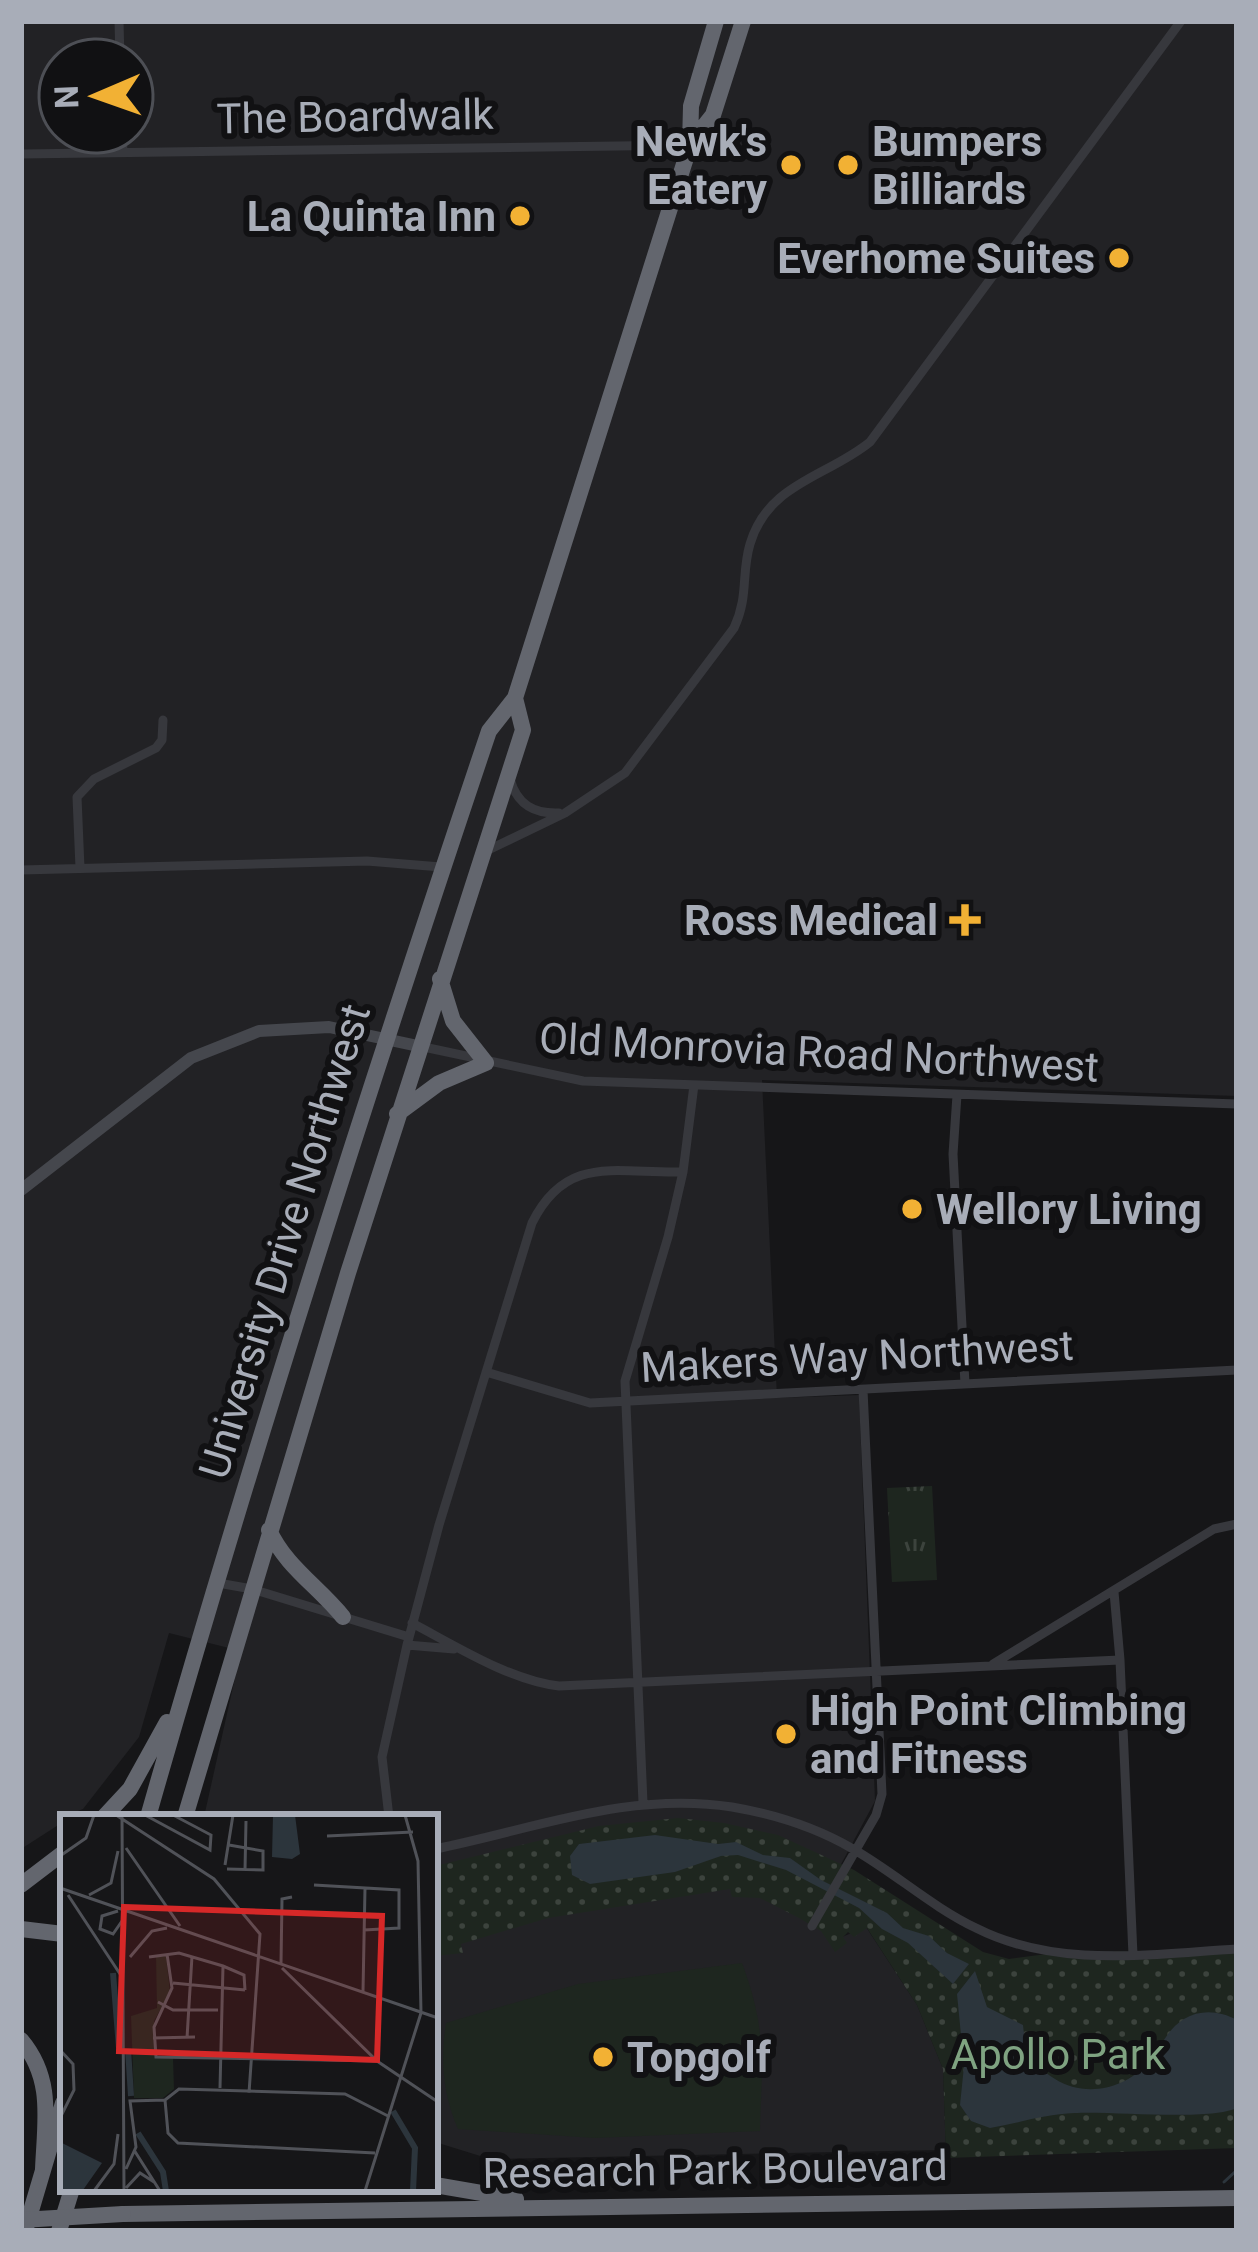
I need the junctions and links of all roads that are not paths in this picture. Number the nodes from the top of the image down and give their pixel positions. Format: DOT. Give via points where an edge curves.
graph roads {
  1 [pos="716,21"];
  2 [pos="742,21"];
  3 [pos="1181,21"];
  4 [pos="690,145"];
  5 [pos="156,152"];
  6 [pos="514,698"];
  7 [pos="163,720"];
  8 [pos="508,773"];
  9 [pos="565,813"];
  10 [pos="482,853"];
  11 [pos="441,867"];
  12 [pos="80,868"];
  13 [pos="21,870"];
  14 [pos="440,978"];
  15 [pos="385,1037"];
  16 [pos="418,1046"];
  17 [pos="487,1063"];
  18 [pos="694,1085"];
  19 [pos="957,1096"];
  20 [pos="1237,1104"];
  21 [pos="398,1114"];
  22 [pos="683,1172"];
  23 [pos="21,1190"];
  24 [pos="1237,1370"];
  25 [pos="486,1372"];
  26 [pos="965,1384"];
  27 [pos="863,1390"];
  28 [pos="625,1401"];
  29 [pos="1237,1524"];
  30 [pos="269,1530"];
  31 [pos="218,1575"];
  32 [pos="252,1589"];
  33 [pos="1114,1592"];
  34 [pos="343,1617"];
  35 [pos="412,1623"];
  36 [pos="408,1641"];
  37 [pos="460,1649"];
  38 [pos="1120,1660"];
  39 [pos="992,1664"];
  40 [pos="876,1669"];
  41 [pos="638,1681"];
  42 [pos="186,1684"];
  43 [pos="643,1803"];
  44 [pos="106,1814"];
  45 [pos="149,1814"];
  46 [pos="186,1814"];
  47 [pos="389,1814"];
  48 [pos="438,1848"];
  49 [pos="856,1850"];
  50 [pos="60,1855"];
  51 [pos="21,1885"];
  52 [pos="812,1926"];
  53 [pos="21,1929"];
  54 [pos="60,1934"];
  55 [pos="1237,1949"];
  56 [pos="1133,1954"];
  57 [pos="21,2040"];
  58 [pos="60,2113"];
  59 [pos="43,2169"];
  60 [pos="438,2186"];
  61 [pos="71,2192"];
  62 [pos="1237,2198"];
  63 [pos="564,2207"];
  64 [pos="21,2220"];
  65 [pos="25,2231"];
  66 [pos="59,2231"];
  1 -- 4 [label="highway, University Drive Northwest" via="691,106"];
  2 -- 4 [label="highway, University Drive Northwest" via="712,115"];
  3 -- 9 [label="street" via="870,442 784,490 765,510 749,546 745,604 734,628 625,773"];
  4 -- 5 [label="street, The Boardwalk"];
  4 -- 6 [label="highway, University Drive Northwest"];
  6 -- 8 [label="highway, University Drive Northwest" via="523,730"];
  6 -- 11 [label="highway, University Drive Northwest" via="489,730"];
  7 -- 12 [label="street" via="156,748 77,796"];
  8 -- 9 [label="street" via="525,805"];
  8 -- 10 [label="highway, University Drive Northwest"];
  9 -- 10 [label="street"];
  10 -- 14 [label="highway, University Drive Northwest"];
  11 -- 12 [label="street" via="367,861"];
  11 -- 15 [label="highway, University Drive Northwest"];
  12 -- 13 [label="street"];
  14 -- 16 [label="highway, University Drive Northwest"];
  14 -- 17 [label="highway" via="453,1022"];
  15 -- 16 [label="street, Old Monrovia Road Northwest"];
  15 -- 23 [label="street, Old Monrovia Road Northwest" via="329,1027 259,1030 210,1048"];
  15 -- 31 [label="highway, University Drive Northwest"];
  16 -- 17 [label="street, Old Monrovia Road Northwest"];
  16 -- 21 [label="highway, University Drive Northwest"];
  17 -- 18 [label="street, Old Monrovia Road Northwest" via="583,1082"];
  17 -- 21 [label="highway" via="439,1083"];
  18 -- 19 [label="street, Old Monrovia Road Northwest"];
  18 -- 22 [label="street"];
  19 -- 20 [label="street, Old Monrovia Road Northwest"];
  19 -- 26 [label="street"];
  21 -- 30 [label="highway, University Drive Northwest"];
  22 -- 25 [label="street" via="603,1170 556,1187 532,1223"];
  22 -- 28 [label="street"];
  24 -- 26 [label="street, Makers Way Northwest"];
  25 -- 28 [label="street, Makers Way Northwest" via="590,1403"];
  25 -- 35 [label="street"];
  26 -- 27 [label="street, Makers Way Northwest"];
  27 -- 28 [label="street, Makers Way Northwest"];
  27 -- 40 [label="street"];
  28 -- 41 [label="street"];
  29 -- 33 [label="street" via="1214,1529"];
  30 -- 32 [label="highway, University Drive Northwest"];
  30 -- 34 [label="highway" via="287,1562"];
  31 -- 32 [label="street"];
  31 -- 32 [label="street"];
  31 -- 42 [label="highway, University Drive Northwest"];
  32 -- 34 [label="street"];
  32 -- 46 [label="highway, University Drive Northwest"];
  33 -- 38 [label="street"];
  33 -- 39 [label="street"];
  34 -- 36 [label="street"];
  35 -- 36 [label="street"];
  35 -- 37 [label="street"];
  36 -- 37 [label="street"];
  36 -- 47 [label="street" via="382,1757"];
  37 -- 41 [label="street" via="549,1685"];
  38 -- 39 [label="street"];
  38 -- 56 [label="street"];
  39 -- 40 [label="street"];
  40 -- 41 [label="street"];
  40 -- 49 [label="street" via="882,1794"];
  41 -- 43 [label="street"];
  42 -- 44 [label="highway" via="148,1760"];
  42 -- 45 [label="highway, University Drive Northwest"];
  43 -- 48 [label="street"];
  43 -- 49 [label="street" via="754,1811"];
  49 -- 52 [label="street"];
  49 -- 56 [label="street" via="997,1937 1055,1953"];
  50 -- 51 [label="highway"];
  53 -- 54 [label="highway"];
  55 -- 56 [label="street"];
  57 -- 59 [label="highway" via="44,2076"];
  58 -- 59 [label="highway"];
  59 -- 65 [label="highway"];
  60 -- 63 [label="highway"];
  61 -- 66 [label="highway"];
  62 -- 63 [label="highway, Research Park Boulevard"];
  63 -- 64 [label="highway, Research Park Boulevard, bridge"];
}
